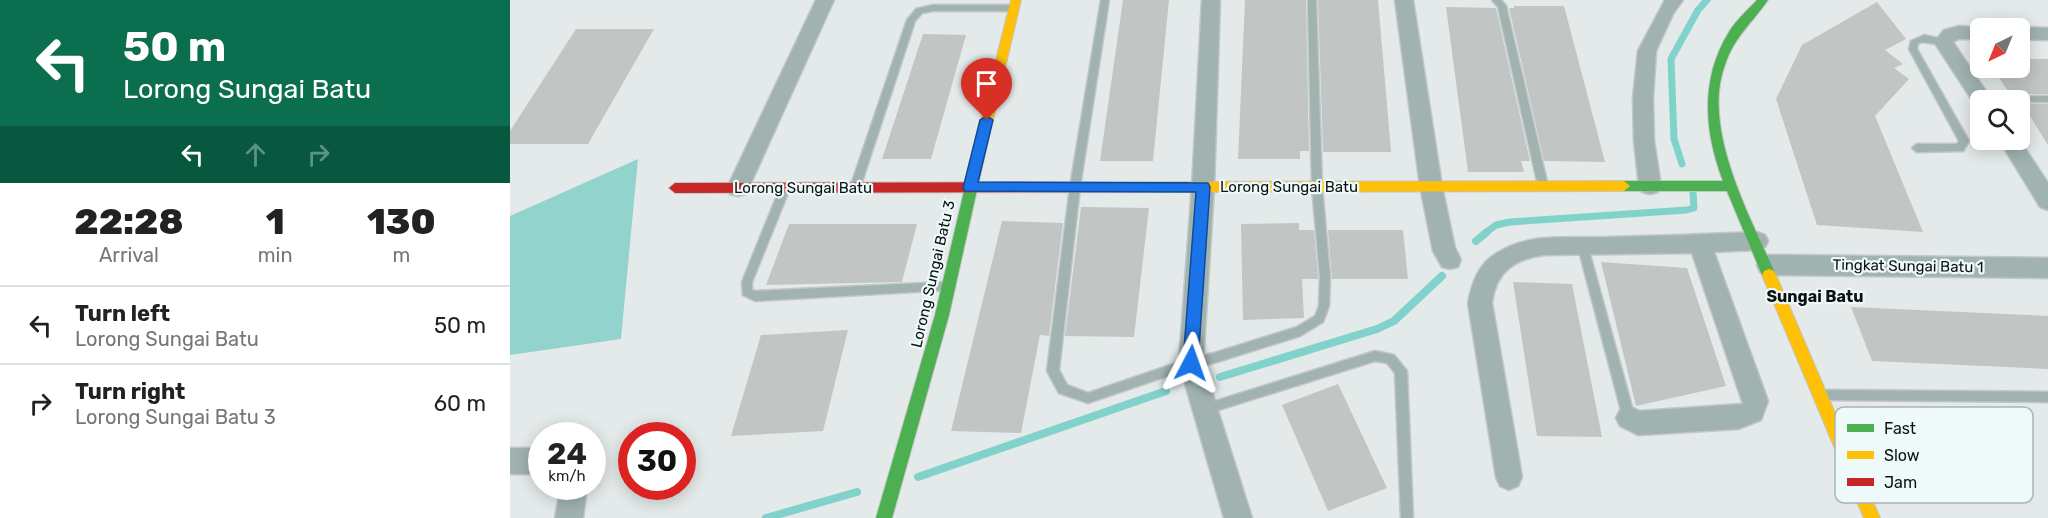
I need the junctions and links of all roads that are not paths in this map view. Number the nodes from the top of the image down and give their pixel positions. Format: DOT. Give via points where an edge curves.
graph roads {
  1 [pos="825,0"];
  2 [pos="1105,0"];
  3 [pos="1211,0"];
  4 [pos="1312,0"];
  5 [pos="1404,0"];
  6 [pos="1496,0"];
  7 [pos="1674,0"];
  8 [pos="1763,0"];
  9 [pos="1015,4"];
  10 [pos="1970,33"];
  11 [pos="2030,33"];
  12 [pos="2048,34"];
  13 [pos="1943,42"];
  14 [pos="1975,90"];
  15 [pos="2030,99"];
  16 [pos="2048,99"];
  17 [pos="1917,148"];
  18 [pos="2015,150"];
  19 [pos="2025,164"];
  20 [pos="2048,165"];
  21 [pos="1431,186"];
  22 [pos="1543,186"];
  23 [pos="1650,186"];
  24 [pos="1732,186"];
  25 [pos="1075,187"];
  26 [pos="1203,187"];
  27 [pos="1317,187"];
  28 [pos="675,188"];
  29 [pos="738,188"];
  30 [pos="785,188"];
  31 [pos="855,188"];
  32 [pos="970,188"];
  33 [pos="2048,201"];
  34 [pos="1757,241"];
  35 [pos="1701,244"];
  36 [pos="1583,247"];
  37 [pos="1768,265"];
  38 [pos="2048,268"];
  39 [pos="1466,271"];
  40 [pos="948,287"];
  41 [pos="1191,363"];
  42 [pos="1822,394"];
  43 [pos="2048,397"];
  44 [pos="1206,409"];
  45 [pos="1629,418"];
  46 [pos="1835,426"];
  47 [pos="510,461"];
  48 [pos="528,461"];
  49 [pos="1509,477"];
  50 [pos="572,500"];
  51 [pos="1866,503"];
  52 [pos="569,518"];
  53 [pos="884,518"];
  54 [pos="1238,518"];
  55 [pos="1407,518"];
  56 [pos="1872,518"];
  1 -- 29 [label="street"];
  2 -- 25 [label="lane"];
  3 -- 26 [label="street"];
  4 -- 27 [label="lane"];
  5 -- 21 [label="street"];
  6 -- 22 [label="lane" via="1502,6"];
  7 -- 23 [label="street" via="1647,51 1643,98"];
  8 -- 24 [label="street" via="1732,32 1713,87 1712,119"];
  9 -- 31 [label="lane" via="919,11 911,20"];
  9 -- 32 [label="street, Lorong Sungai Batu 3"];
  10 -- 13 [label="street" via="1953,33"];
  11 -- 12 [label="street"];
  13 -- 14 [label="street"];
  13 -- 17 [label="lane" via="1931,38 1917,40 1913,49 1964,141 1960,148"];
  15 -- 16 [label="lane"];
  18 -- 19 [label="street"];
  19 -- 20 [label="street"];
  19 -- 33 [label="street"];
  21 -- 22 [label="street, Lorong Sungai Batu"];
  21 -- 27 [label="street, Lorong Sungai Batu"];
  21 -- 39 [label="street" via="1444,251"];
  22 -- 23 [label="street, Lorong Sungai Batu"];
  23 -- 24 [label="street, Lorong Sungai Batu"];
  24 -- 34 [label="street"];
  25 -- 26 [label="street, Lorong Sungai Batu"];
  25 -- 32 [label="street, Lorong Sungai Batu"];
  25 -- 41 [label="lane" via="1053,371 1063,389 1088,398"];
  26 -- 27 [label="street, Lorong Sungai Batu"];
  26 -- 41 [label="street"];
  27 -- 41 [label="lane" via="1325,292 1319,319 1300,331"];
  28 -- 29 [label="street, Lorong Sungai Batu"];
  29 -- 30 [label="street, Lorong Sungai Batu"];
  30 -- 31 [label="street, Lorong Sungai Batu"];
  30 -- 40 [label="lane" via="747,282 747,292 755,296"];
  31 -- 32 [label="street, Lorong Sungai Batu"];
  32 -- 40 [label="street, Lorong Sungai Batu 3"];
  34 -- 35 [label="street"];
  34 -- 37 [label="street"];
  35 -- 36 [label="street"];
  35 -- 45 [label="street" via="1756,401 1752,412 1738,417 1638,423"];
  36 -- 39 [label="street" via="1543,246"];
  36 -- 45 [label="lane"];
  37 -- 38 [label="street, Tingkat Sungai Batu 1"];
  37 -- 42 [label="street"];
  39 -- 49 [label="street" via="1480,303"];
  40 -- 53 [label="street, Lorong Sungai Batu 3"];
  41 -- 44 [label="street"];
  42 -- 43 [label="lane"];
  42 -- 46 [label="street"];
  44 -- 54 [label="street"];
  44 -- 55 [label="lane" via="1375,356 1390,359 1401,371"];
  47 -- 48 [label="street"];
  50 -- 52 [label="street"];
  51 -- 56 [label="street"];
}
